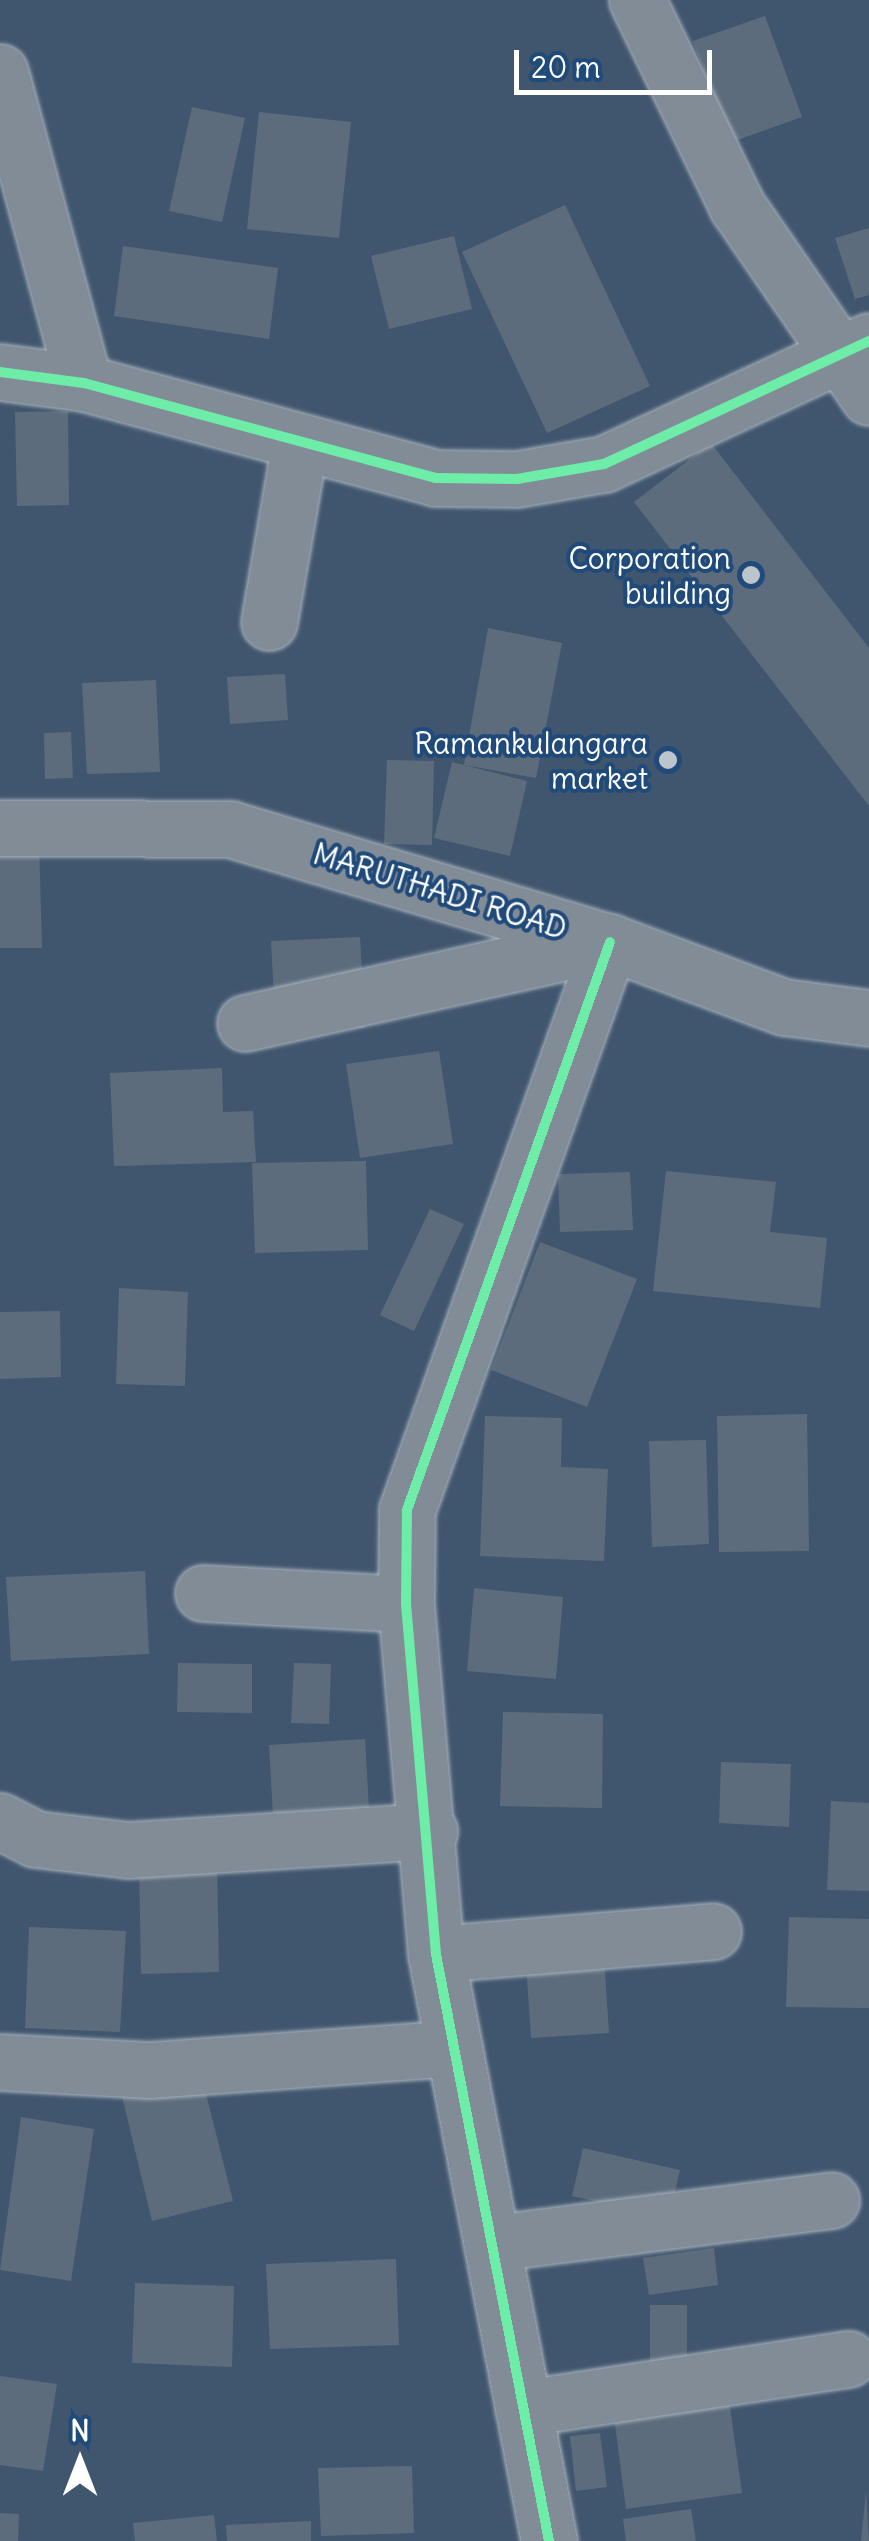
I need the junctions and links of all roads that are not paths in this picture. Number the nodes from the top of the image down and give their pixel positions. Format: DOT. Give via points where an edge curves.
graph roads {
  1 [pos="637,0"];
  2 [pos="0,72"];
  3 [pos="860,364"];
  4 [pos="0,372"];
  5 [pos="84,383"];
  6 [pos="300,443"];
  7 [pos="268,622"];
  8 [pos="0,828"];
  9 [pos="610,942"];
  10 [pos="869,1018"];
  11 [pos="245,1023"];
  12 [pos="202,1594"];
  13 [pos="406,1604"];
  14 [pos="0,1820"];
  15 [pos="429,1831"];
  16 [pos="713,1931"];
  17 [pos="436,1954"];
  18 [pos="454,2048"];
  19 [pos="0,2062"];
  20 [pos="831,2200"];
  21 [pos="492,2242"];
  22 [pos="848,2359"];
  23 [pos="523,2408"];
  24 [pos="549,2541"];
  1 -- 3 [label="street" via="736,206"];
  2 -- 5 [label="street"];
  3 -- 6 [label="street" via="604,464 517,479 436,478"];
  4 -- 5 [label="street"];
  5 -- 6 [label="street"];
  6 -- 7 [label="street"];
  8 -- 9 [label="street, MARUTHADI ROAD" via="230,829"];
  9 -- 10 [label="street, MARUTHADI ROAD" via="784,1008"];
  9 -- 11 [label="street"];
  9 -- 13 [label="street" via="407,1510"];
  12 -- 13 [label="street"];
  13 -- 15 [label="street"];
  14 -- 15 [label="street" via="35,1838 128,1850"];
  15 -- 17 [label="street"];
  16 -- 17 [label="street"];
  17 -- 18 [label="street"];
  18 -- 19 [label="street" via="150,2070"];
  18 -- 21 [label="street"];
  20 -- 21 [label="street"];
  21 -- 23 [label="street"];
  22 -- 23 [label="street"];
  23 -- 24 [label="street"];
}
